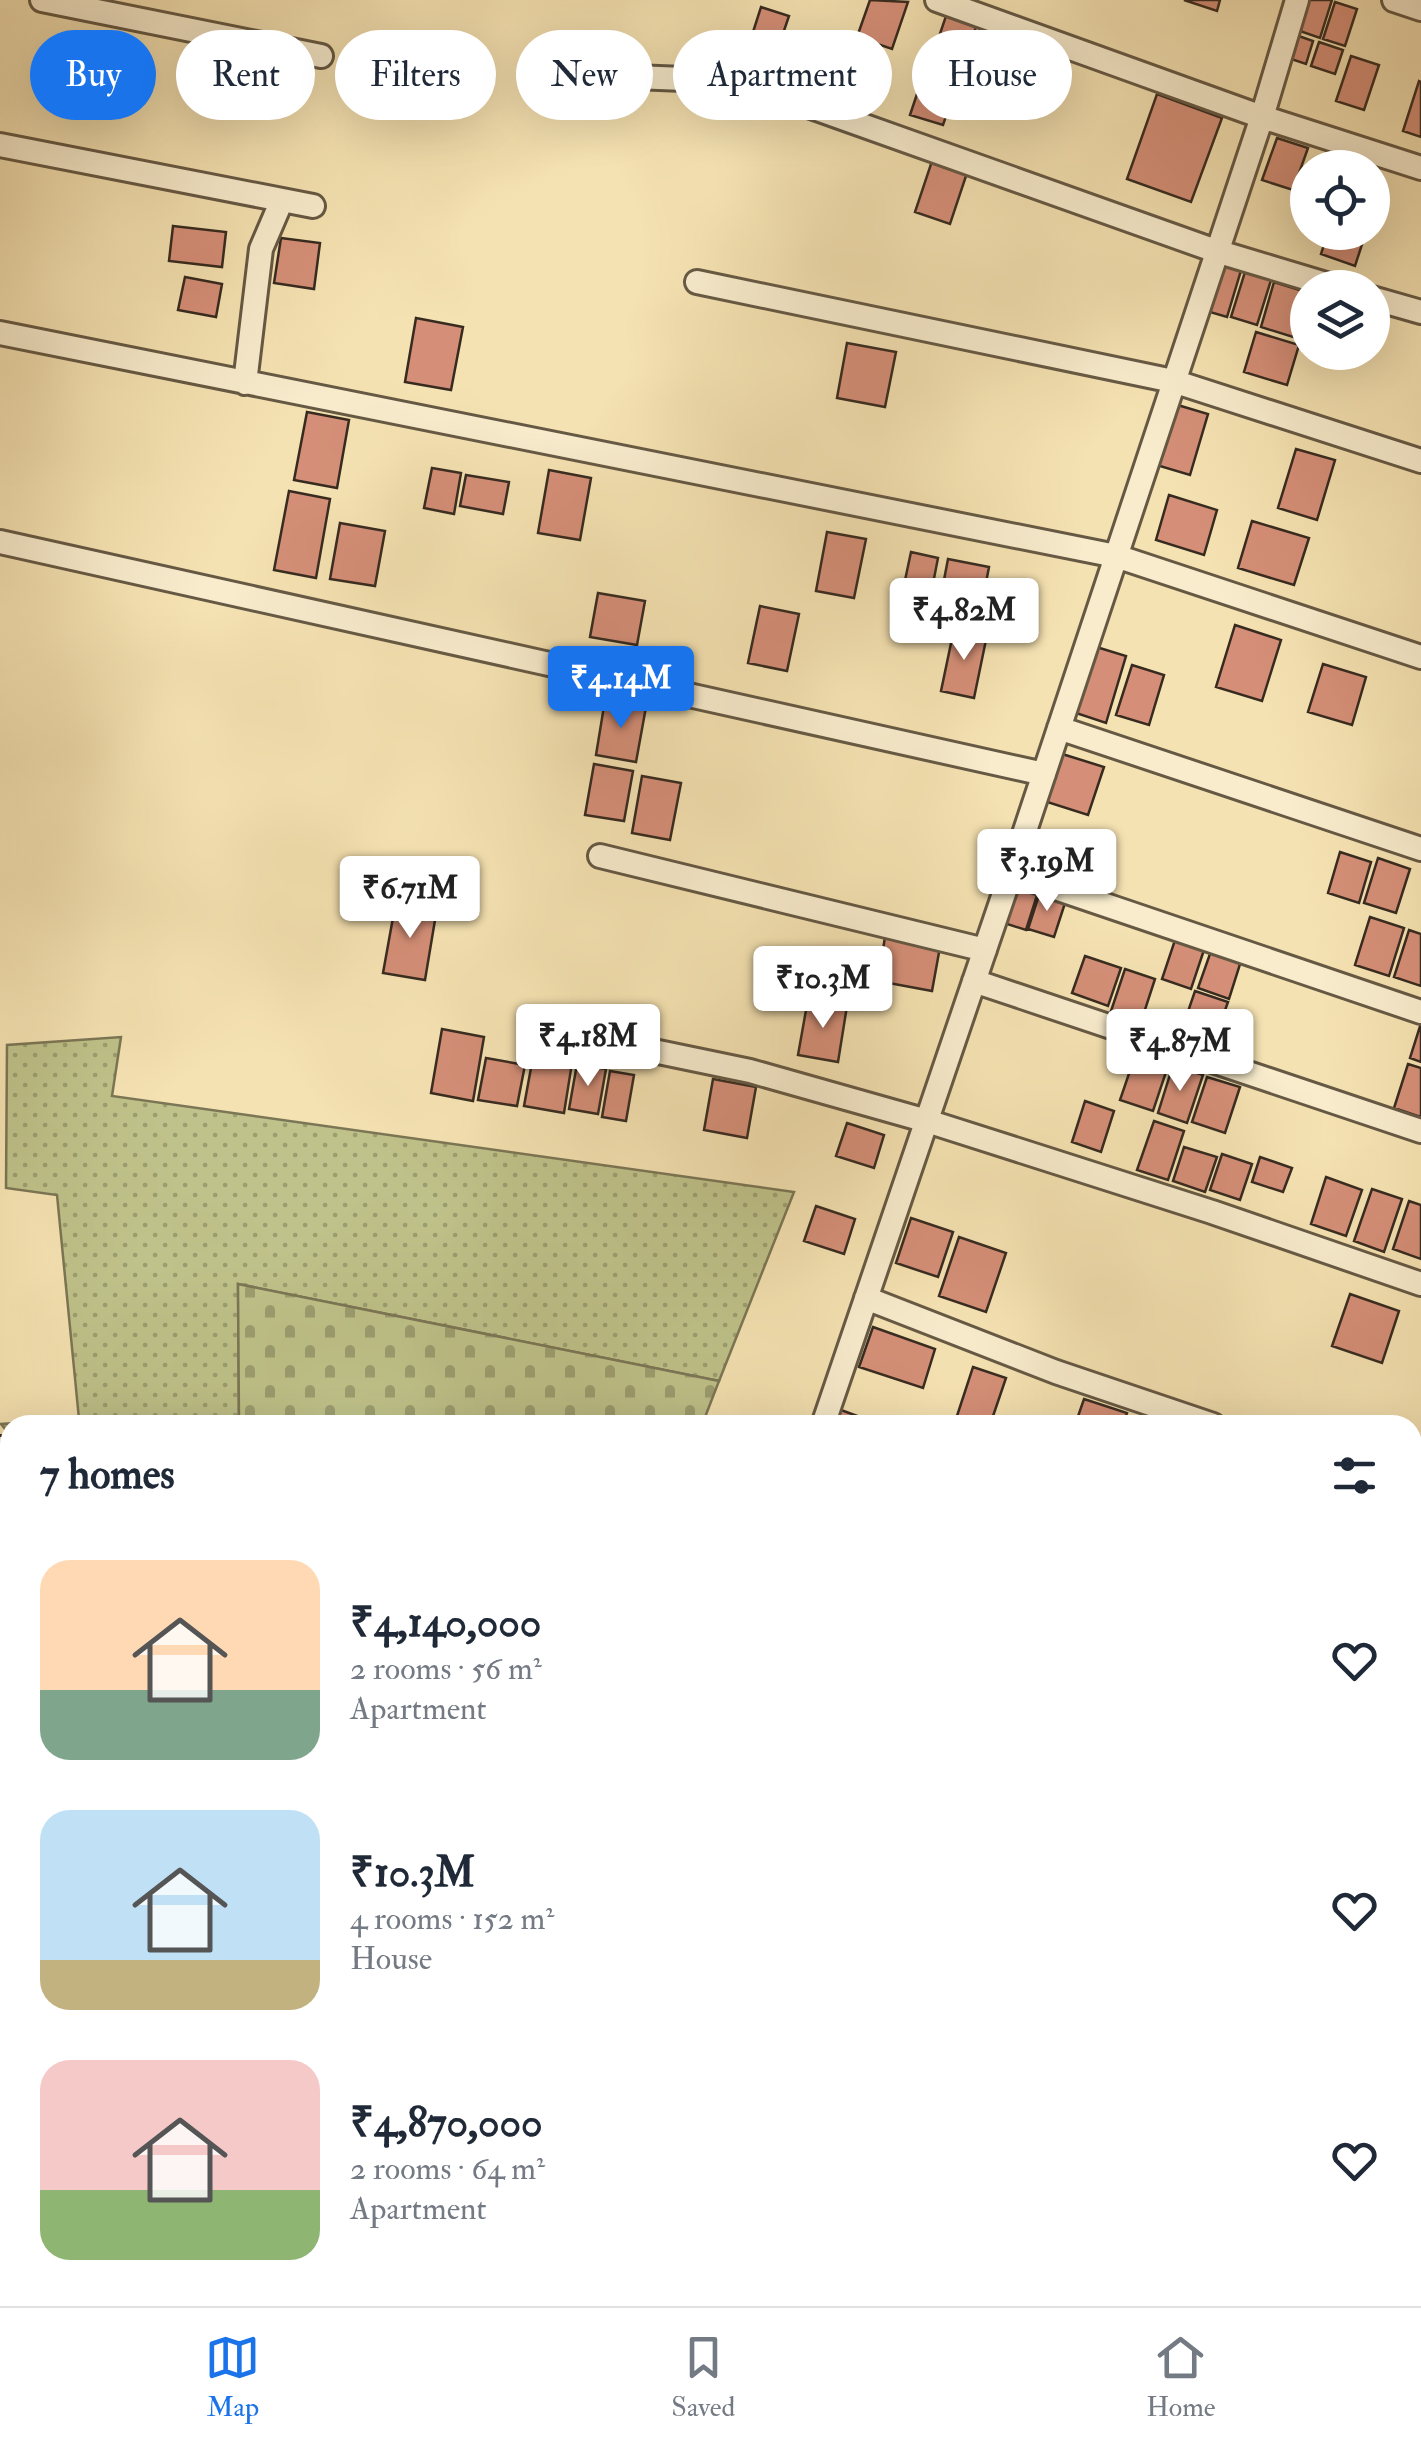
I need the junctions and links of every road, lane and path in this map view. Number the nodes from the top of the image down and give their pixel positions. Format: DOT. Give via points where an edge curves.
graph roads {
  1 [pos="42,0"];
  2 [pos="937,0"];
  3 [pos="1297,0"];
  4 [pos="1394,0"];
  5 [pos="1421,9"];
  6 [pos="321,56"];
  7 [pos="653,78"];
  8 [pos="1262,117"];
  9 [pos="0,145"];
  10 [pos="1421,168"];
  11 [pos="282,200"];
  12 [pos="313,206"];
  13 [pos="1216,251"];
  14 [pos="1290,273"];
  15 [pos="697,282"];
  16 [pos="1390,303"];
  17 [pos="1421,312"];
  18 [pos="0,333"];
  19 [pos="1173,381"];
  20 [pos="245,382"];
  21 [pos="1421,461"];
  22 [pos="0,542"];
  23 [pos="1116,556"];
  24 [pos="1421,656"];
  25 [pos="1059,728"];
  26 [pos="1044,774"];
  27 [pos="1421,849"];
  28 [pos="600,856"];
  29 [pos="1012,873"];
  30 [pos="985,950"];
  31 [pos="974,981"];
  32 [pos="1421,1012"];
  33 [pos="533,1026"];
  34 [pos="927,1121"];
  35 [pos="1421,1132"];
  36 [pos="1421,1284"];
  37 [pos="866,1298"];
  38 [pos="826,1415"];
  39 [pos="1184,1415"];
  1 -- 6 [label="street"];
  2 -- 8 [label="street"];
  3 -- 8 [label="street"];
  4 -- 5 [label="street"];
  7 -- 13 [label="street" via="709,80 786,98"];
  8 -- 10 [label="street"];
  8 -- 13 [label="street"];
  9 -- 11 [label="street"];
  11 -- 12 [label="street"];
  11 -- 20 [label="street" via="262,248"];
  13 -- 14 [label="street"];
  13 -- 19 [label="street"];
  15 -- 19 [label="street"];
  16 -- 17 [label="street"];
  18 -- 20 [label="street"];
  19 -- 21 [label="street"];
  19 -- 23 [label="street"];
  20 -- 23 [label="street"];
  22 -- 26 [label="street"];
  23 -- 24 [label="street"];
  23 -- 25 [label="street"];
  25 -- 26 [label="street"];
  25 -- 27 [label="street"];
  26 -- 29 [label="street"];
  28 -- 30 [label="street"];
  29 -- 30 [label="street"];
  29 -- 32 [label="street"];
  30 -- 31 [label="street"];
  31 -- 34 [label="street"];
  31 -- 35 [label="street"];
  33 -- 34 [label="street" via="750,1071"];
  34 -- 36 [label="street"];
  34 -- 37 [label="street"];
  37 -- 38 [label="street"];
  37 -- 39 [label="street"];
}
